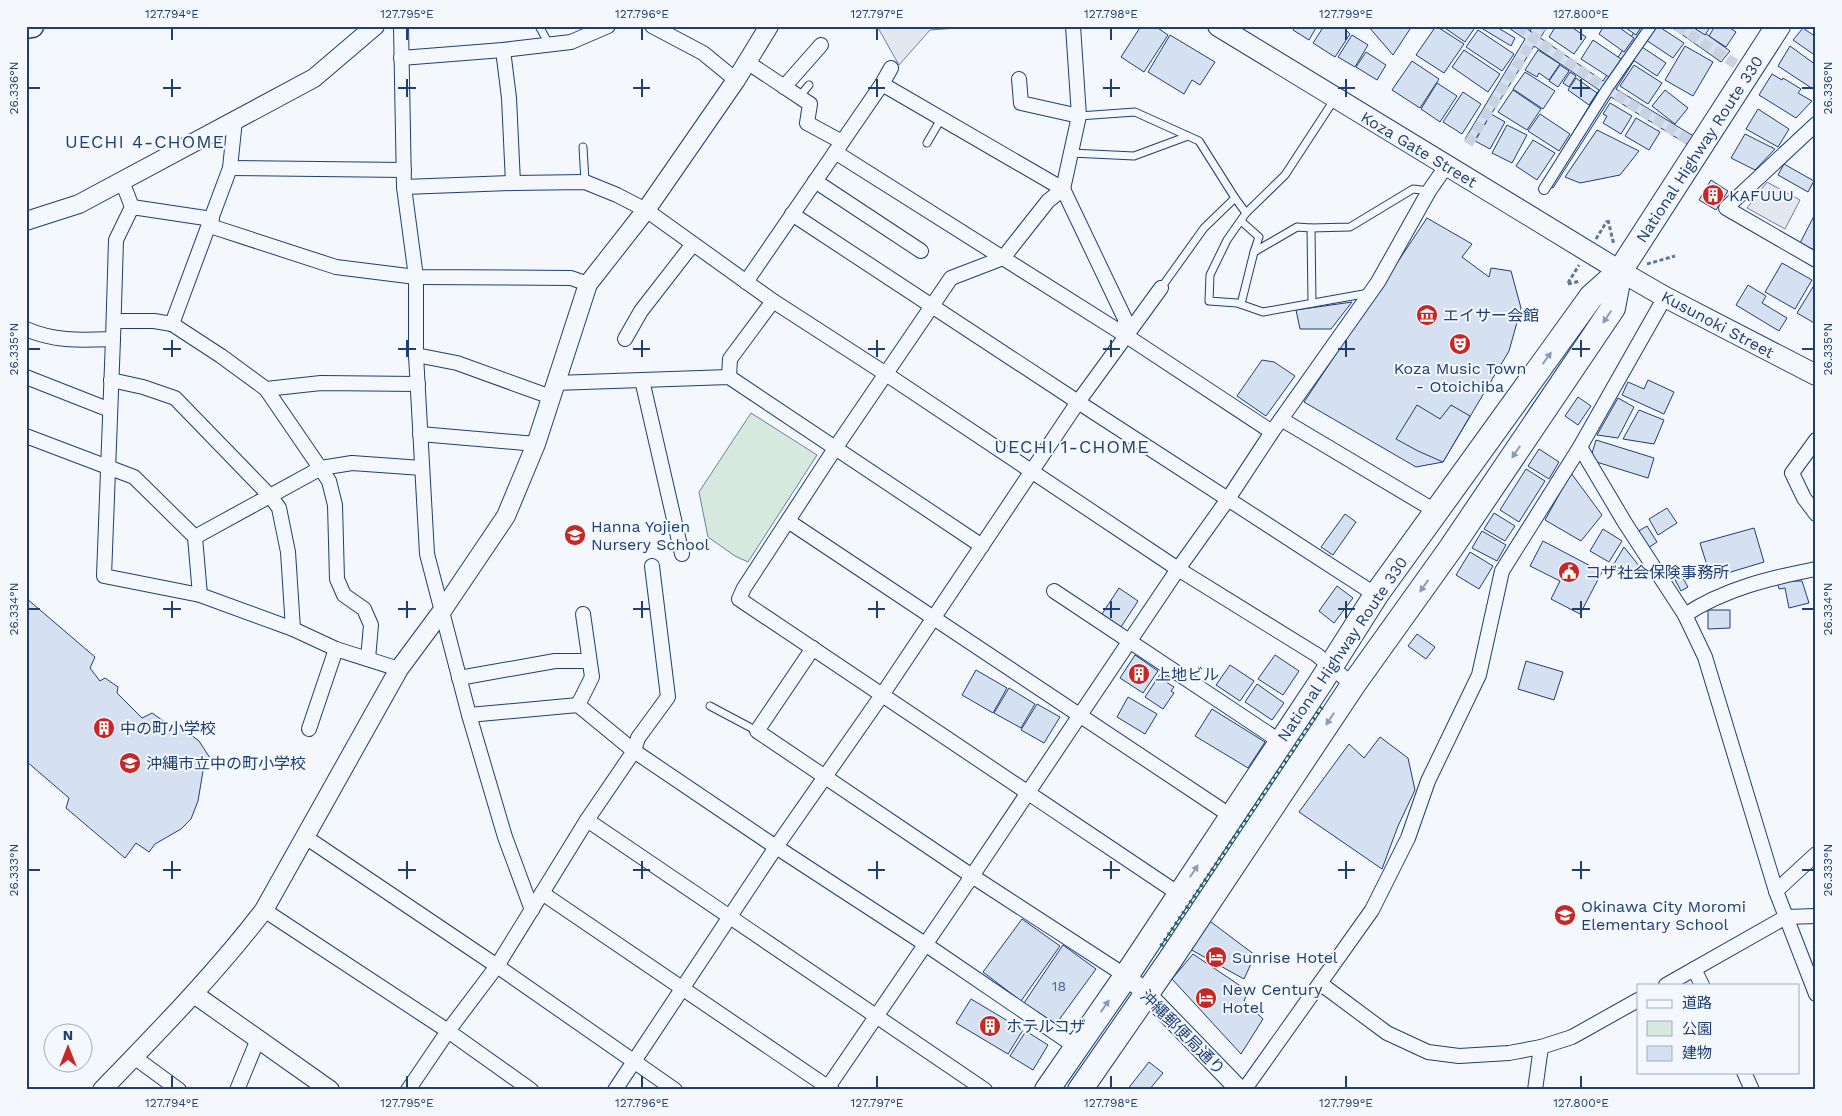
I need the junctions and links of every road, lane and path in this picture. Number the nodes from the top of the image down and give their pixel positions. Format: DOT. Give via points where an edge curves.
graph roads {
  1 [pos="32,26"];
  2 [pos="375,26"];
  3 [pos="401,26"];
  4 [pos="539,26"];
  5 [pos="608,26"];
  6 [pos="652,26"];
  7 [pos="769,26"];
  8 [pos="1072,26"];
  9 [pos="1218,26"];
  10 [pos="1651,26"];
  11 [pos="1778,26"];
  12 [pos="26,27"];
  13 [pos="549,45"];
  14 [pos="821,45"];
  15 [pos="503,50"];
  16 [pos="401,58"];
  17 [pos="747,62"];
  18 [pos="891,68"];
  19 [pos="1019,79"];
  20 [pos="736,80"];
  21 [pos="882,84"];
  22 [pos="809,85"];
  23 [pos="784,87"];
  24 [pos="799,97"];
  25 [pos="1336,98"];
  26 [pos="1080,116"];
  27 [pos="941,119"];
  28 [pos="235,120"];
  29 [pos="1816,124"];
  30 [pos="1188,136"];
  31 [pos="1810,138"];
  32 [pos="927,143"];
  33 [pos="583,147"];
  34 [pos="839,147"];
  35 [pos="1071,154"];
  36 [pos="1447,165"];
  37 [pos="230,168"];
  38 [pos="404,170"];
  39 [pos="122,181"];
  40 [pos="816,181"];
  41 [pos="585,182"];
  42 [pos="513,183"];
  43 [pos="404,187"];
  44 [pos="1544,189"];
  45 [pos="1063,190"];
  46 [pos="1429,190"];
  47 [pos="1235,198"];
  48 [pos="132,207"];
  49 [pos="646,210"];
  50 [pos="1246,213"];
  51 [pos="792,214"];
  52 [pos="26,221"];
  53 [pos="1241,221"];
  54 [pos="211,222"];
  55 [pos="1311,228"];
  56 [pos="693,244"];
  57 [pos="921,251"];
  58 [pos="1254,252"];
  59 [pos="1003,258"];
  60 [pos="1816,260"];
  61 [pos="1620,271"];
  62 [pos="416,277"];
  63 [pos="746,282"];
  64 [pos="588,284"];
  65 [pos="1160,288"];
  66 [pos="1371,293"];
  67 [pos="1665,297"];
  68 [pos="773,301"];
  69 [pos="1312,303"];
  70 [pos="1241,304"];
  71 [pos="933,306"];
  72 [pos="114,321"];
  73 [pos="172,324"];
  74 [pos="26,329"];
  75 [pos="1125,335"];
  76 [pos="114,339"];
  77 [pos="625,339"];
  78 [pos="416,355"];
  79 [pos="886,374"];
  80 [pos="1816,375"];
  81 [pos="26,377"];
  82 [pos="729,377"];
  83 [pos="111,380"];
  84 [pos="642,380"];
  85 [pos="418,384"];
  86 [pos="266,389"];
  87 [pos="553,390"];
  88 [pos="1078,402"];
  89 [pos="110,410"];
  90 [pos="1281,419"];
  91 [pos="1272,432"];
  92 [pos="420,434"];
  93 [pos="26,436"];
  94 [pos="1816,440"];
  95 [pos="536,444"];
  96 [pos="836,447"];
  97 [pos="1580,447"];
  98 [pos="107,468"];
  99 [pos="321,468"];
  100 [pos="422,468"];
  101 [pos="1031,472"];
  102 [pos="271,496"];
  103 [pos="1228,499"];
  104 [pos="1437,512"];
  105 [pos="1816,514"];
  106 [pos="788,521"];
  107 [pos="196,537"];
  108 [pos="982,546"];
  109 [pos="682,554"];
  110 [pos="652,566"];
  111 [pos="1178,569"];
  112 [pos="1816,569"];
  113 [pos="1054,591"];
  114 [pos="200,595"];
  115 [pos="1376,595"];
  116 [pos="442,611"];
  117 [pos="582,614"];
  118 [pos="1685,615"];
  119 [pos="934,617"];
  120 [pos="293,629"];
  121 [pos="1130,642"];
  122 [pos="813,648"];
  123 [pos="336,649"];
  124 [pos="368,659"];
  125 [pos="589,661"];
  126 [pos="1330,665"];
  127 [pos="399,668"];
  128 [pos="459,678"];
  129 [pos="1353,685"];
  130 [pos="882,695"];
  131 [pos="578,705"];
  132 [pos="710,706"];
  133 [pos="469,715"];
  134 [pos="1081,715"];
  135 [pos="309,729"];
  136 [pos="757,731"];
  137 [pos="1281,742"];
  138 [pos="634,751"];
  139 [pos="825,778"];
  140 [pos="1028,792"];
  141 [pos="1231,816"];
  142 [pos="588,820"];
  143 [pos="304,836"];
  144 [pos="776,847"];
  145 [pos="1816,854"];
  146 [pos="972,876"];
  147 [pos="1776,891"];
  148 [pos="542,894"];
  149 [pos="1179,894"];
  150 [pos="264,910"];
  151 [pos="532,910"];
  152 [pos="1816,916"];
  153 [pos="1786,917"];
  154 [pos="730,918"];
  155 [pos="925,944"];
  156 [pos="497,966"];
  157 [pos="1694,969"];
  158 [pos="1126,976"];
  159 [pos="1321,984"];
  160 [pos="1668,984"];
  161 [pos="1702,984"];
  162 [pos="682,989"];
  163 [pos="1146,992"];
  164 [pos="194,994"];
  165 [pos="1816,994"];
  166 [pos="1637,1001"];
  167 [pos="876,1017"];
  168 [pos="448,1031"];
  169 [pos="258,1039"];
  170 [pos="1076,1047"];
  171 [pos="1541,1047"];
  172 [pos="134,1057"];
  173 [pos="634,1061"];
  174 [pos="1745,1074"];
  175 [pos="828,1089"];
  176 [pos="102,1090"];
  177 [pos="179,1090"];
  178 [pos="238,1090"];
  179 [pos="330,1090"];
  180 [pos="408,1090"];
  181 [pos="531,1090"];
  182 [pos="615,1090"];
  183 [pos="675,1090"];
  184 [pos="985,1090"];
  185 [pos="1047,1090"];
  186 [pos="1080,1090"];
  187 [pos="1240,1090"];
  188 [pos="1244,1090"];
  189 [pos="1535,1090"];
  190 [pos="1752,1090"];
  1 -- 12 [label="main road"];
  2 -- 28 [label="street" via="314,78"];
  3 -- 16 [label="street"];
  4 -- 13 [label="lane"];
  5 -- 13 [label="street" via="570,42"];
  6 -- 20 [label="street" via="704,53"];
  7 -- 17 [label="street"];
  8 -- 26 [label="street"];
  9 -- 25 [label="main road, Koza Gate Street"];
  10 -- 44 [label="street"];
  11 -- 61 [label="highway, National Highway Route 330"];
  13 -- 15 [label="street"];
  14 -- 23 [label="street"];
  15 -- 16 [label="street"];
  15 -- 42 [label="street" via="510,98"];
  16 -- 38 [label="street"];
  17 -- 20 [label="street"];
  17 -- 23 [label="street"];
  18 -- 21 [label="street"];
  19 -- 26 [label="street" via="1021,103"];
  20 -- 49 [label="street"];
  21 -- 27 [label="street"];
  21 -- 34 [label="street"];
  22 -- 24 [label="lane"];
  23 -- 24 [label="street"];
  24 -- 34 [label="street" via="810,104 807,123"];
  25 -- 36 [label="main road, Koza Gate Street"];
  25 -- 50 [label="lane" via="1285,175"];
  26 -- 30 [label="lane" via="1135,112"];
  26 -- 35 [label="street"];
  27 -- 32 [label="lane"];
  27 -- 45 [label="street"];
  28 -- 37 [label="street"];
  28 -- 39 [label="street"];
  29 -- 31 [label="street"];
  30 -- 35 [label="lane" via="1134,156"];
  30 -- 47 [label="lane" via="1199,141"];
  31 -- 60 [label="street" via="1726,208"];
  33 -- 41 [label="lane"];
  34 -- 40 [label="street"];
  34 -- 59 [label="street"];
  35 -- 45 [label="street"];
  36 -- 46 [label="street"];
  36 -- 61 [label="main road, Koza Gate Street"];
  37 -- 38 [label="street"];
  37 -- 54 [label="street"];
  38 -- 43 [label="street"];
  39 -- 48 [label="street"];
  39 -- 52 [label="street" via="79,204"];
  40 -- 51 [label="street"];
  40 -- 57 [label="street"];
  41 -- 42 [label="street"];
  41 -- 49 [label="street"];
  42 -- 43 [label="street"];
  43 -- 62 [label="street"];
  45 -- 59 [label="street" via="1048,202"];
  45 -- 75 [label="street" via="1125,319"];
  46 -- 55 [label="lane" via="1413,189 1350,227"];
  46 -- 66 [label="street"];
  47 -- 50 [label="lane"];
  47 -- 65 [label="lane" via="1204,228"];
  48 -- 54 [label="street"];
  48 -- 72 [label="street" via="116,240"];
  49 -- 56 [label="street"];
  49 -- 64 [label="street"];
  50 -- 53 [label="lane"];
  51 -- 63 [label="street"];
  51 -- 71 [label="street"];
  53 -- 58 [label="lane" via="1259,237"];
  53 -- 70 [label="lane" via="1210,275 1209,301"];
  54 -- 62 [label="street" via="336,267"];
  54 -- 73 [label="street"];
  55 -- 58 [label="lane" via="1297,227"];
  55 -- 69 [label="lane"];
  56 -- 63 [label="street"];
  56 -- 77 [label="street" via="640,311"];
  58 -- 70 [label="lane"];
  59 -- 71 [label="street" via="951,278"];
  59 -- 75 [label="street"];
  61 -- 67 [label="main road, Kusunoki Street"];
  104 -- 61 [label="highway, National Highway Route 330, one-way" via="1591,297"];
  61 -- 129 [label="highway, National Highway Route 330, one-way" via="1613,308 1451,548"];
  62 -- 64 [label="street" via="570,278"];
  62 -- 78 [label="street"];
  63 -- 68 [label="street"];
  64 -- 87 [label="street"];
  65 -- 75 [label="street"];
  66 -- 69 [label="lane"];
  66 -- 90 [label="street"];
  67 -- 80 [label="main road, Kusunoki Street"];
  67 -- 97 [label="street"];
  68 -- 79 [label="street"];
  68 -- 82 [label="street" via="730,359"];
  69 -- 70 [label="lane" via="1263,312"];
  71 -- 79 [label="street"];
  71 -- 88 [label="street"];
  72 -- 73 [label="street"];
  72 -- 76 [label="street"];
  73 -- 86 [label="street"];
  74 -- 76 [label="street" via="72,341"];
  75 -- 88 [label="street"];
  75 -- 91 [label="street"];
  76 -- 83 [label="street"];
  78 -- 85 [label="street"];
  78 -- 87 [label="street"];
  79 -- 96 [label="street"];
  79 -- 101 [label="street"];
  81 -- 89 [label="street"];
  82 -- 84 [label="street"];
  82 -- 96 [label="street"];
  83 -- 89 [label="street"];
  83 -- 102 [label="street" via="174,398"];
  84 -- 87 [label="street"];
  84 -- 109 [label="street"];
  85 -- 86 [label="street" via="321,383"];
  85 -- 92 [label="street"];
  86 -- 99 [label="street"];
  87 -- 95 [label="street"];
  88 -- 101 [label="street"];
  88 -- 103 [label="street"];
  89 -- 98 [label="street"];
  90 -- 91 [label="street"];
  90 -- 104 [label="street"];
  91 -- 103 [label="street"];
  92 -- 95 [label="street"];
  92 -- 100 [label="street"];
  93 -- 98 [label="street"];
  94 -- 105 [label="street" via="1792,473"];
  95 -- 116 [label="street" via="506,516"];
  96 -- 106 [label="street"];
  96 -- 108 [label="street"];
  97 -- 118 [label="street"];
  97 -- 159 [label="street" via="1502,571 1480,674 1428,781 1408,838 1372,910"];
  98 -- 107 [label="street" via="134,477"];
  98 -- 114 [label="street" via="104,576"];
  99 -- 100 [label="street" via="352,463"];
  99 -- 102 [label="street"];
  99 -- 124 [label="street" via="329,481 335,505 337,579 344,595 364,609 371,625"];
  100 -- 116 [label="street" via="427,554"];
  101 -- 108 [label="street"];
  101 -- 111 [label="street"];
  102 -- 107 [label="street"];
  102 -- 120 [label="street" via="279,508 288,552"];
  103 -- 111 [label="street"];
  103 -- 115 [label="street"];
  104 -- 115 [label="highway, National Highway Route 330"];
  106 -- 119 [label="street"];
  106 -- 122 [label="street" via="739,599"];
  107 -- 114 [label="street"];
  108 -- 119 [label="street"];
  110 -- 138 [label="street" via="668,697 638,738"];
  111 -- 121 [label="street"];
  111 -- 126 [label="street"];
  112 -- 118 [label="street" via="1778,576 1722,594"];
  113 -- 121 [label="street"];
  114 -- 120 [label="street"];
  115 -- 126 [label="highway, National Highway Route 330"];
  116 -- 127 [label="street"];
  116 -- 128 [label="street"];
  117 -- 125 [label="street"];
  118 -- 147 [label="street" via="1705,657"];
  119 -- 130 [label="street"];
  119 -- 134 [label="street"];
  120 -- 123 [label="street"];
  121 -- 134 [label="street"];
  121 -- 137 [label="street"];
  122 -- 130 [label="street"];
  122 -- 136 [label="street"];
  123 -- 124 [label="street"];
  123 -- 135 [label="street"];
  124 -- 127 [label="street"];
  125 -- 128 [label="street" via="555,661"];
  125 -- 131 [label="street" via="592,677"];
  126 -- 129 [label="street"];
  126 -- 137 [label="highway, National Highway Route 330"];
  127 -- 143 [label="street"];
  128 -- 133 [label="street"];
  129 -- 163 [label="highway, National Highway Route 330, one-way"];
  130 -- 139 [label="street"];
  130 -- 140 [label="street"];
  131 -- 133 [label="street"];
  131 -- 138 [label="street"];
  132 -- 136 [label="lane"];
  133 -- 151 [label="street"];
  134 -- 140 [label="street"];
  134 -- 141 [label="street"];
  136 -- 139 [label="street"];
  137 -- 141 [label="highway, National Highway Route 330"];
  138 -- 142 [label="street"];
  138 -- 144 [label="street"];
  139 -- 144 [label="street"];
  139 -- 146 [label="street"];
  140 -- 146 [label="street"];
  140 -- 149 [label="street"];
  149 -- 141 [label="highway, National Highway Route 330, one-way"];
  142 -- 148 [label="street"];
  142 -- 154 [label="street"];
  143 -- 150 [label="street"];
  143 -- 156 [label="street"];
  144 -- 154 [label="street"];
  144 -- 155 [label="street"];
  145 -- 147 [label="street"];
  146 -- 155 [label="street"];
  146 -- 158 [label="street"];
  147 -- 153 [label="street"];
  148 -- 151 [label="street"];
  148 -- 162 [label="street"];
  149 -- 158 [label="highway, National Highway Route 330"];
  150 -- 164 [label="street"];
  150 -- 168 [label="street"];
  151 -- 156 [label="street"];
  152 -- 153 [label="street"];
  153 -- 157 [label="street"];
  153 -- 165 [label="street"];
  154 -- 162 [label="street"];
  154 -- 167 [label="street"];
  155 -- 167 [label="street"];
  155 -- 170 [label="street"];
  156 -- 168 [label="street"];
  156 -- 173 [label="street"];
  157 -- 160 [label="street"];
  157 -- 161 [label="street"];
  158 -- 163 [label="street, 沖縄郵便局通り"];
  170 -- 158 [label="highway, National Highway Route 330, one-way"];
  159 -- 171 [label="street" via="1387,1033 1428,1052 1459,1056"];
  159 -- 188 [label="street"];
  162 -- 173 [label="street"];
  162 -- 175 [label="street"];
  163 -- 186 [label="highway, National Highway Route 330"];
  163 -- 187 [label="street, 沖縄郵便局通り"];
  164 -- 169 [label="street"];
  164 -- 172 [label="street"];
  166 -- 171 [label="street" via="1572,1037"];
  167 -- 175 [label="street"];
  167 -- 184 [label="street"];
  168 -- 180 [label="street"];
  168 -- 181 [label="street"];
  169 -- 178 [label="street"];
  169 -- 179 [label="street"];
  170 -- 185 [label="highway, National Highway Route 330"];
  171 -- 189 [label="street"];
  172 -- 176 [label="street"];
  172 -- 177 [label="street"];
  173 -- 182 [label="street"];
  173 -- 183 [label="street"];
  174 -- 190 [label="street"];
}
